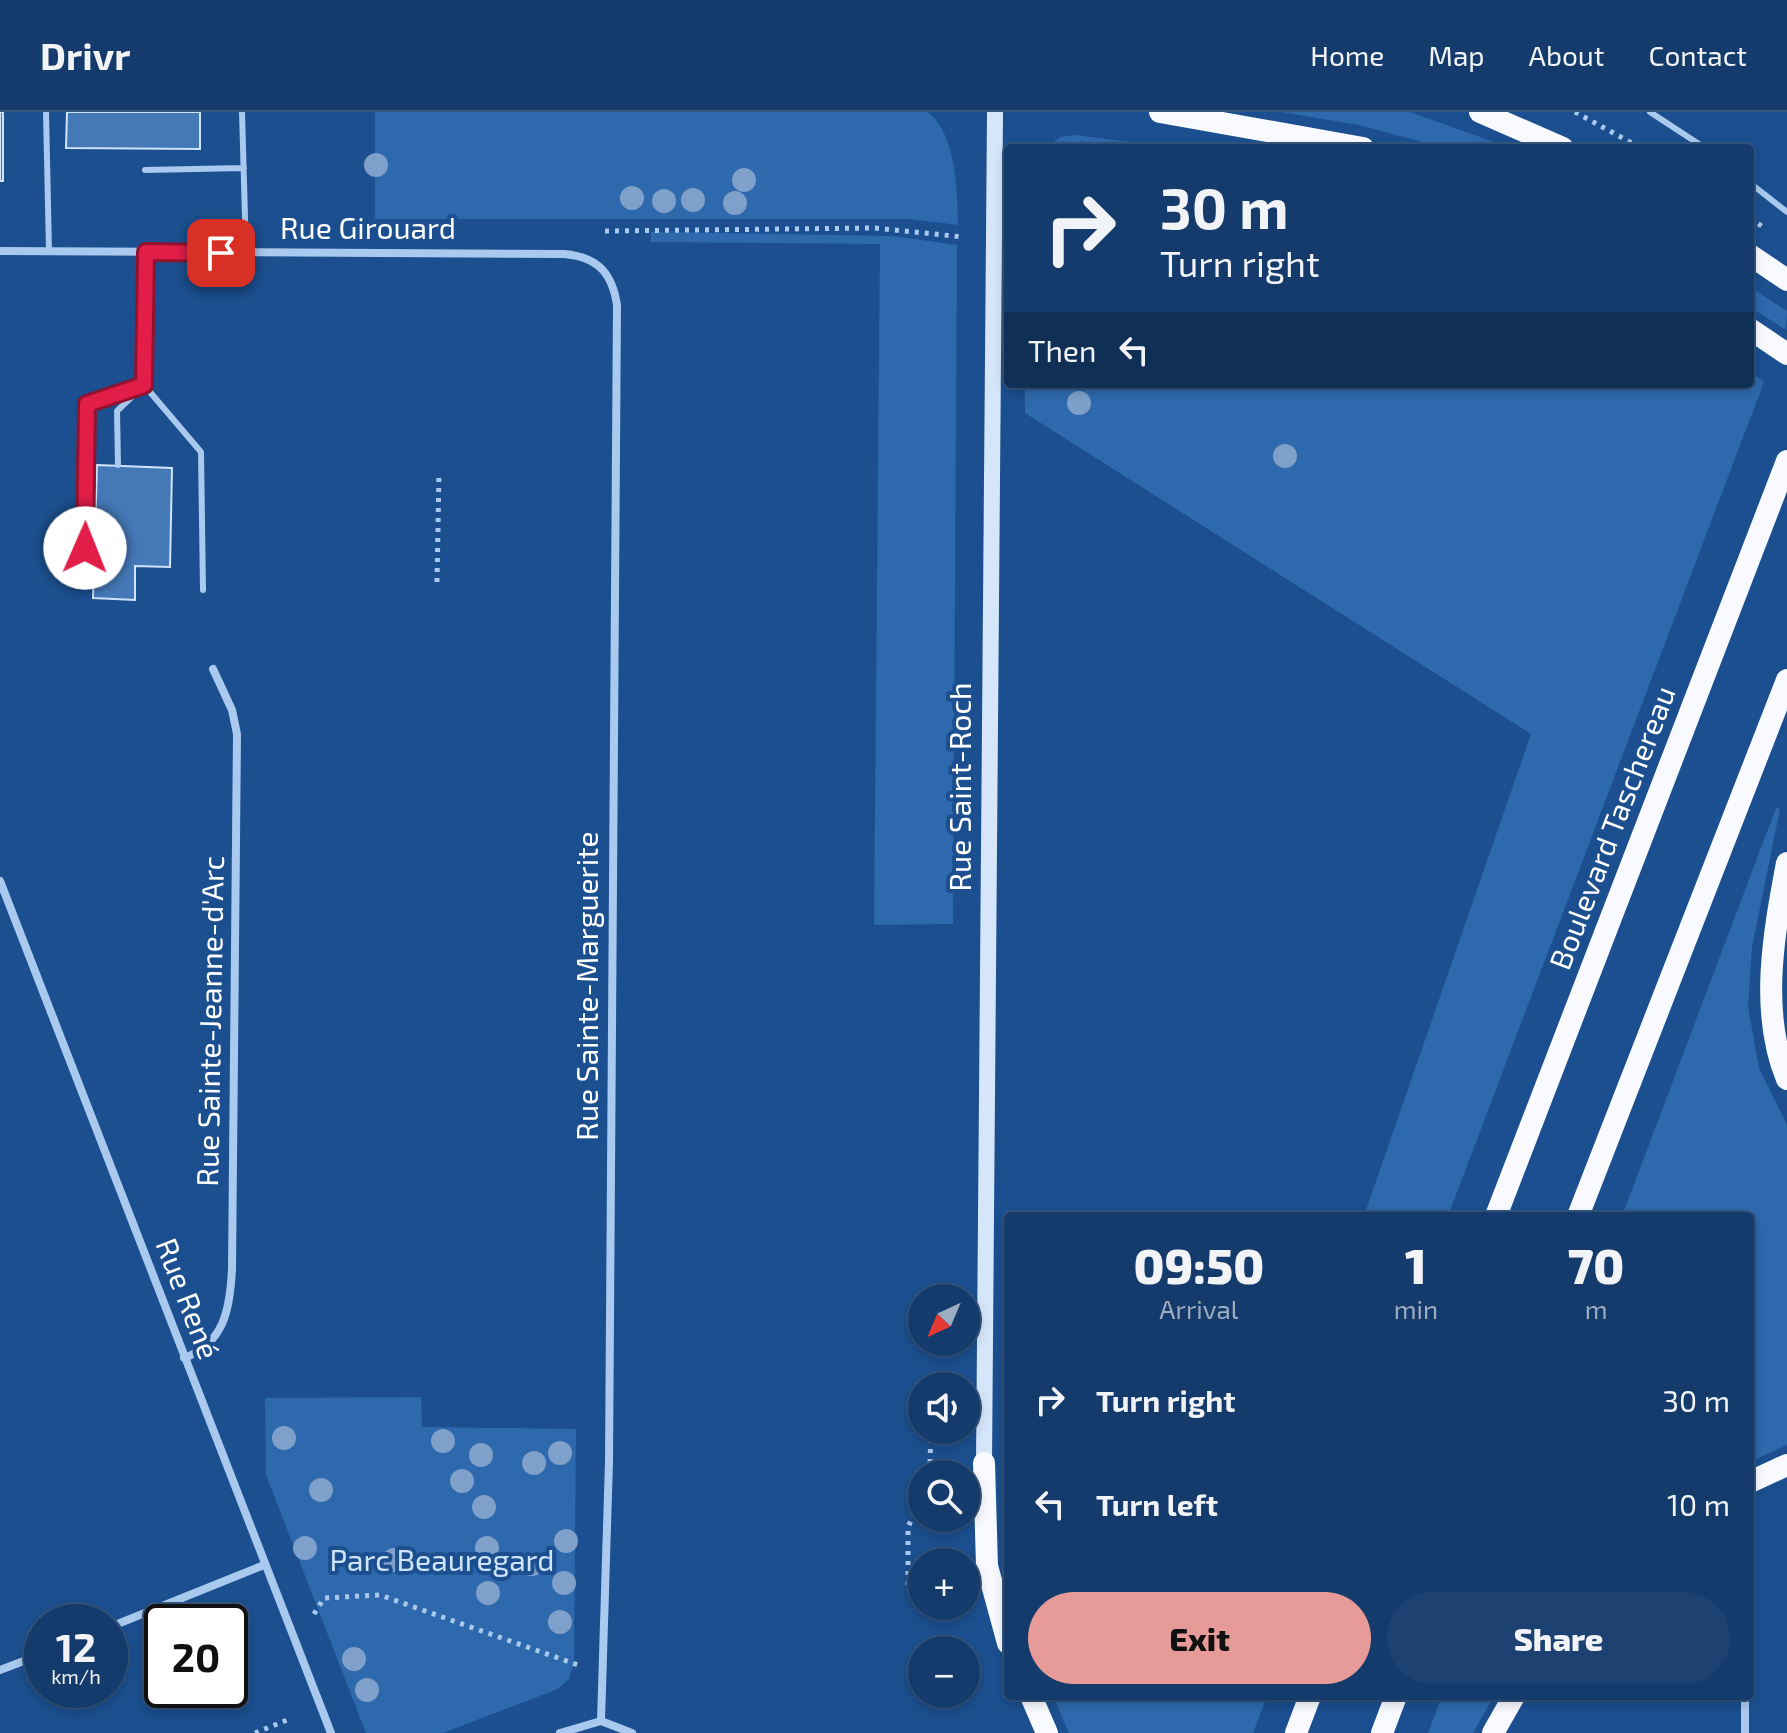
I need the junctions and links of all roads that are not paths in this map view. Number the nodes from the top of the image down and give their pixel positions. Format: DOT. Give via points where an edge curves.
graph roads {
  1 [pos="46,112"];
  2 [pos="242,112"];
  3 [pos="995,112"];
  4 [pos="1160,112"];
  5 [pos="1480,112"];
  6 [pos="1650,112"];
  7 [pos="1340,144"];
  8 [pos="1554,144"];
  9 [pos="1699,144"];
  10 [pos="244,168"];
  11 [pos="145,170"];
  12 [pos="1754,186"];
  13 [pos="1787,212"];
  14 [pos="0,251"];
  15 [pos="49,251"];
  16 [pos="146,252"];
  17 [pos="246,253"];
  18 [pos="1754,258"];
  19 [pos="592,259"];
  20 [pos="1787,280"];
  21 [pos="1754,332"];
  22 [pos="1787,354"];
  23 [pos="144,385"];
  24 [pos="1787,461"];
  25 [pos="118,465"];
  26 [pos="85,548"];
  27 [pos="203,590"];
  28 [pos="213,669"];
  29 [pos="1787,680"];
  30 [pos="1787,863"];
  31 [pos="0,881"];
  32 [pos="1787,1079"];
  33 [pos="1498,1212"];
  34 [pos="1580,1212"];
  35 [pos="184,1358"];
  36 [pos="984,1463"];
  37 [pos="1787,1465"];
  38 [pos="1754,1480"];
  39 [pos="264,1565"];
  40 [pos="128,1620"];
  41 [pos="1004,1628"];
  42 [pos="24,1661"];
  43 [pos="0,1670"];
  44 [pos="1033,1700"];
  45 [pos="1308,1700"];
  46 [pos="1394,1700"];
  47 [pos="1512,1700"];
  48 [pos="1745,1700"];
  49 [pos="601,1721"];
  50 [pos="331,1733"];
  51 [pos="560,1733"];
  52 [pos="632,1733"];
  53 [pos="1047,1733"];
  54 [pos="1296,1733"];
  55 [pos="1382,1733"];
  56 [pos="1493,1733"];
  57 [pos="1745,1733"];
  1 -- 15 [label="lane"];
  2 -- 10 [label="lane"];
  3 -- 36 [label="main road, Rue Saint-Roch"];
  4 -- 7 [label="highway"];
  5 -- 8 [label="highway"];
  6 -- 9 [label="lane"];
  10 -- 11 [label="lane"];
  10 -- 17 [label="lane"];
  12 -- 13 [label="lane"];
  14 -- 15 [label="street, Rue Girouard"];
  15 -- 16 [label="street, Rue Girouard"];
  16 -- 17 [label="street, Rue Girouard"];
  16 -- 23 [label="lane"];
  17 -- 19 [label="street, Rue Girouard" via="564,254"];
  18 -- 20 [label="highway"];
  19 -- 49 [label="street, Rue Sainte-Marguerite" via="609,277 617,305 609,1462"];
  21 -- 22 [label="highway"];
  23 -- 25 [label="lane" via="117,411"];
  23 -- 26 [label="lane" via="87,404"];
  23 -- 27 [label="lane" via="201,452"];
  24 -- 33 [label="highway, Boulevard Taschereau"];
  28 -- 35 [label="street, Rue Sainte-Jeanne-d'Arc" via="237,734 232,1269 229,1304 219,1333 204,1349"];
  29 -- 34 [label="highway"];
  30 -- 32 [label="highway" via="1771,995 1774,1037"];
  31 -- 35 [label="street, Rue René"];
  35 -- 39 [label="street, Rue René"];
  36 -- 41 [label="highway" via="987,1566"];
  37 -- 38 [label="highway"];
  39 -- 40 [label="street"];
  39 -- 50 [label="street, Rue René"];
  42 -- 43 [label="street"];
  44 -- 53 [label="highway"];
  45 -- 54 [label="highway"];
  46 -- 55 [label="highway"];
  47 -- 56 [label="highway"];
  48 -- 57 [label="street"];
  49 -- 51 [label="street"];
  49 -- 52 [label="street"];
}
